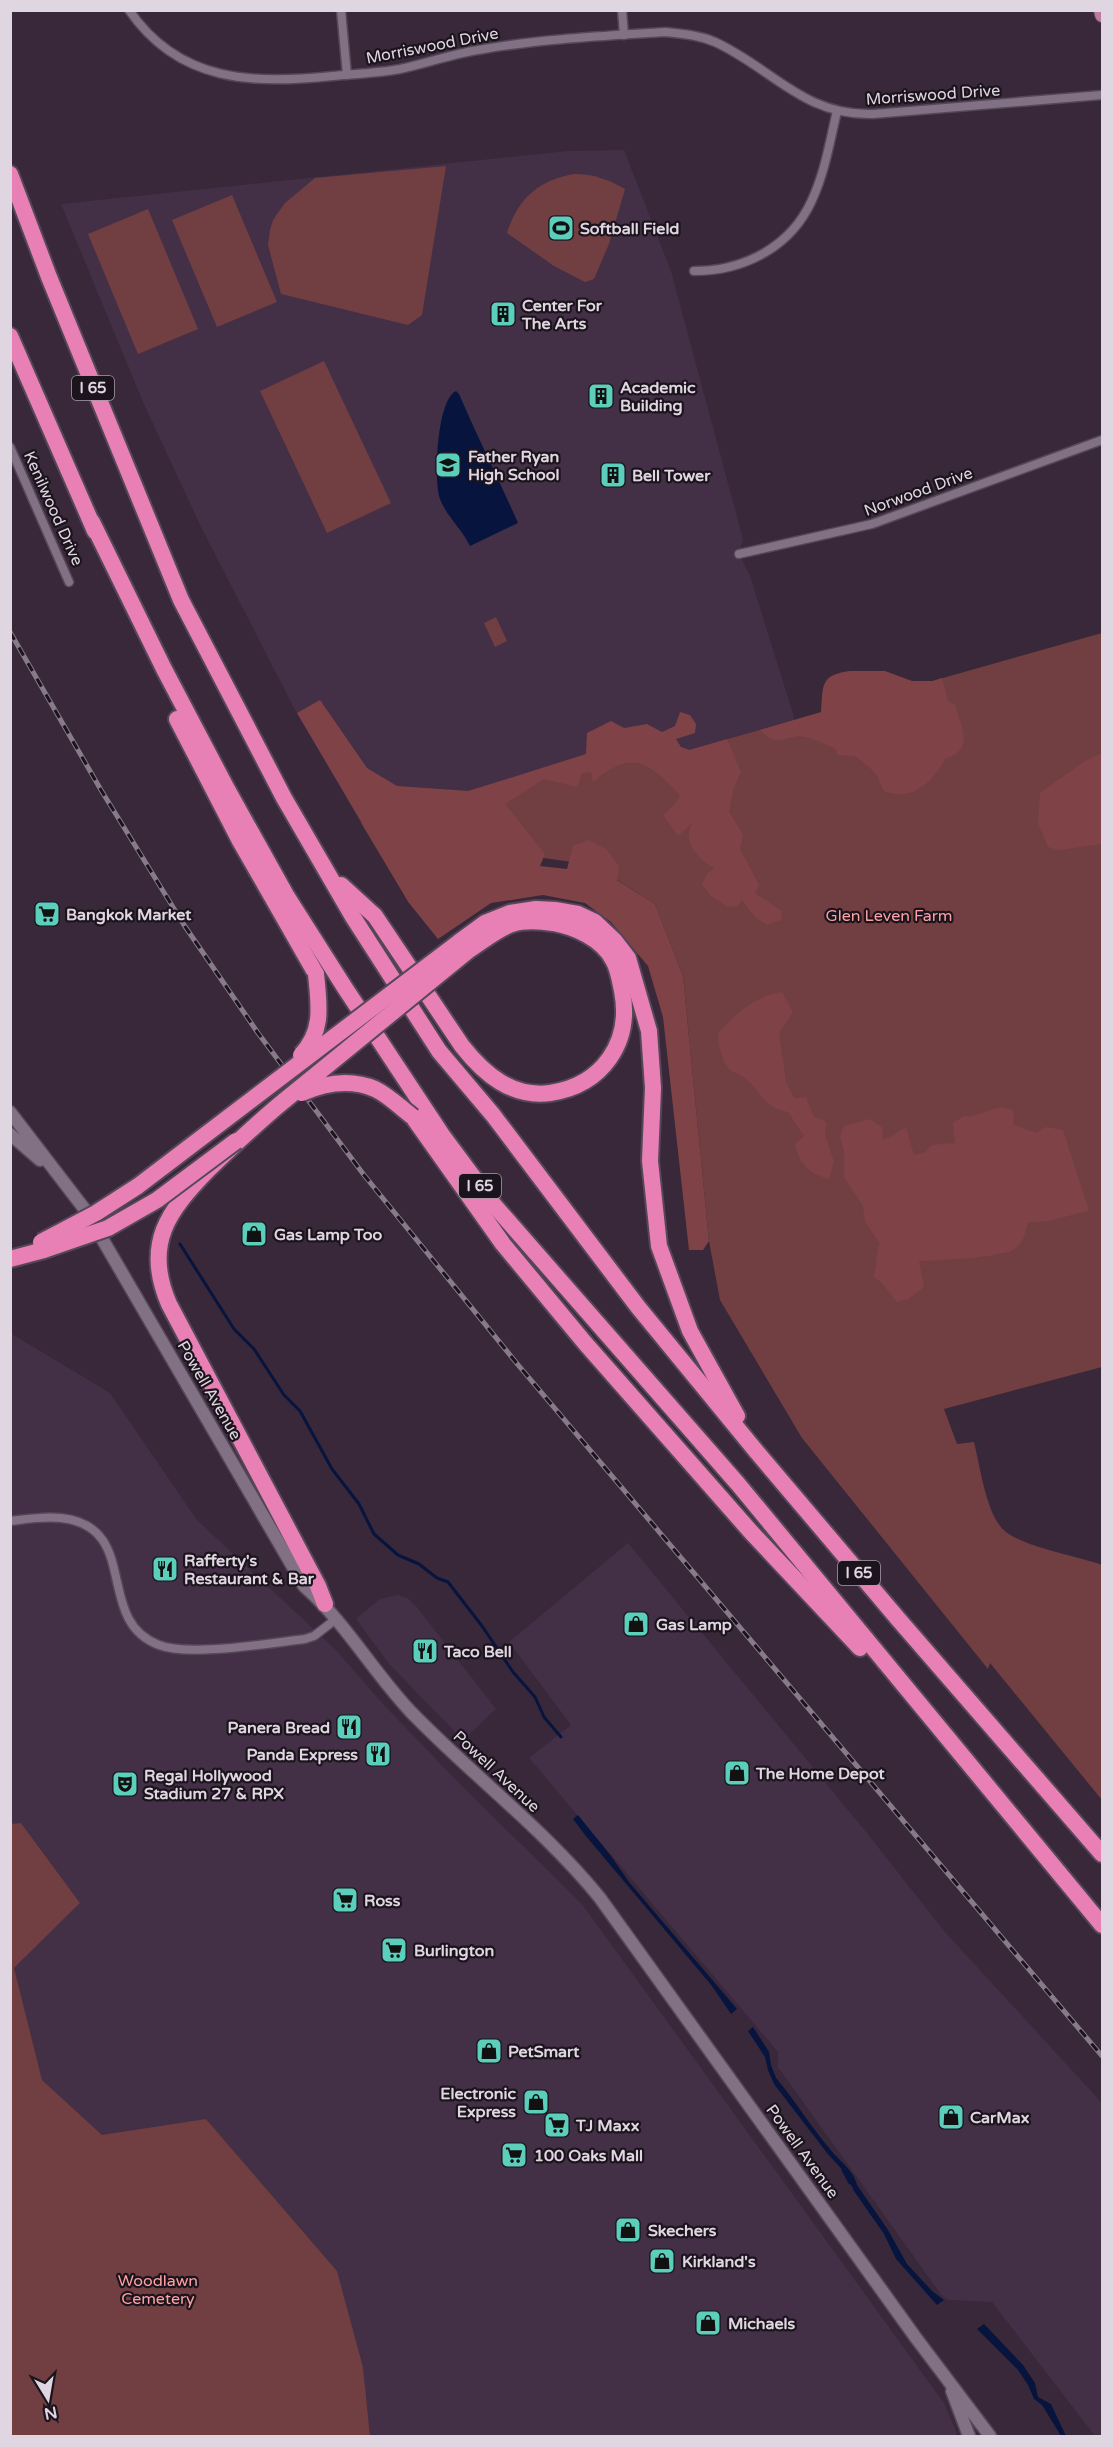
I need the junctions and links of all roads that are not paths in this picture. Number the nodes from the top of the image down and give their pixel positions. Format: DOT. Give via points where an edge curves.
graph roads {
  1 [pos="129,10"];
  2 [pos="341,10"];
  3 [pos="622,10"];
  4 [pos="1101,10"];
  5 [pos="1102,15"];
  6 [pos="624,35"];
  7 [pos="347,75"];
  8 [pos="1102,95"];
  9 [pos="837,111"];
  10 [pos="10,174"];
  11 [pos="694,272"];
  12 [pos="10,336"];
  13 [pos="1102,440"];
  14 [pos="10,447"];
  15 [pos="92,522"];
  16 [pos="739,554"];
  17 [pos="69,582"];
  18 [pos="327,872"];
  19 [pos="464,946"];
  20 [pos="273,1083"];
  21 [pos="285,1100"];
  22 [pos="10,1112"];
  23 [pos="10,1134"];
  24 [pos="236,1141"];
  25 [pos="64,1180"];
  26 [pos="43,1246"];
  27 [pos="10,1248"];
  28 [pos="10,1259"];
  29 [pos="756,1451"];
  30 [pos="10,1521"];
  31 [pos="325,1604"];
  32 [pos="336,1619"];
  33 [pos="977,1773"];
  34 [pos="1102,1854"];
  35 [pos="1102,1925"];
  36 [pos="950,2384"];
  37 [pos="969,2436"];
  38 [pos="990,2436"];
  1 -- 7 [label="street, Morriswood Drive" via="164,47 219,73 270,81"];
  2 -- 7 [label="street"];
  3 -- 6 [label="street"];
  4 -- 5 [label="main road"];
  6 -- 7 [label="street, Morriswood Drive" via="486,48 396,70"];
  6 -- 9 [label="street, Morriswood Drive" via="689,34 708,40 805,99"];
  8 -- 9 [label="street, Morriswood Drive" via="873,114"];
  9 -- 11 [label="street" via="814,197 790,233 750,261"];
  10 -- 18 [label="highway, I 65" via="181,600 243,723"];
  12 -- 15 [label="highway, I 65"];
  13 -- 16 [label="street, Norwood Drive" via="872,524"];
  14 -- 17 [label="street, Kenilwood Drive"];
  15 -- 20 [label="highway, bridge" via="166,697 240,841 316,974 320,1015 312,1043"];
  15 -- 33 [label="highway, I 65" via="174,689 286,895 442,1135 494,1206 738,1484"];
  18 -- 19 [label="highway" via="375,916 462,1046 497,1082 528,1092 563,1090 578,1085 614,1054 622,1037 623,998 613,960 600,944 573,926 536,920 512,924"];
  18 -- 29 [label="highway, I 65" via="439,1051 494,1115 638,1307"];
  19 -- 20 [label="highway, bridge"];
  19 -- 21 [label="highway, bridge"];
  19 -- 29 [label="highway" via="485,923 536,909 555,910 595,922 628,958 649,1032 653,1088 650,1161 659,1246 690,1331"];
  20 -- 26 [label="highway, bridge" via="138,1186"];
  21 -- 24 [label="highway"];
  21 -- 33 [label="highway, bridge" via="321,1085 352,1083 376,1090 413,1117 503,1244 599,1359 751,1532"];
  22 -- 25 [label="main road, Powell Avenue"];
  23 -- 25 [label="main road"];
  24 -- 26 [label="highway, bridge" via="157,1200 108,1228"];
  24 -- 31 [label="highway, bridge" via="173,1210 162,1232 158,1264 161,1280 169,1304"];
  25 -- 31 [label="main road, Powell Avenue" via="119,1266 304,1586"];
  26 -- 27 [label="highway"];
  26 -- 28 [label="highway"];
  29 -- 34 [label="highway, I 65"];
  30 -- 32 [label="street" via="62,1518 94,1532 114,1561 126,1617 140,1634 159,1646 186,1650 305,1639"];
  31 -- 32 [label="main road, Powell Avenue"];
  32 -- 36 [label="main road, Powell Avenue" via="409,1710 553,1845 600,1898"];
  33 -- 35 [label="highway, I 65"];
  36 -- 37 [label="main road"];
  36 -- 38 [label="main road, Powell Avenue"];
}
